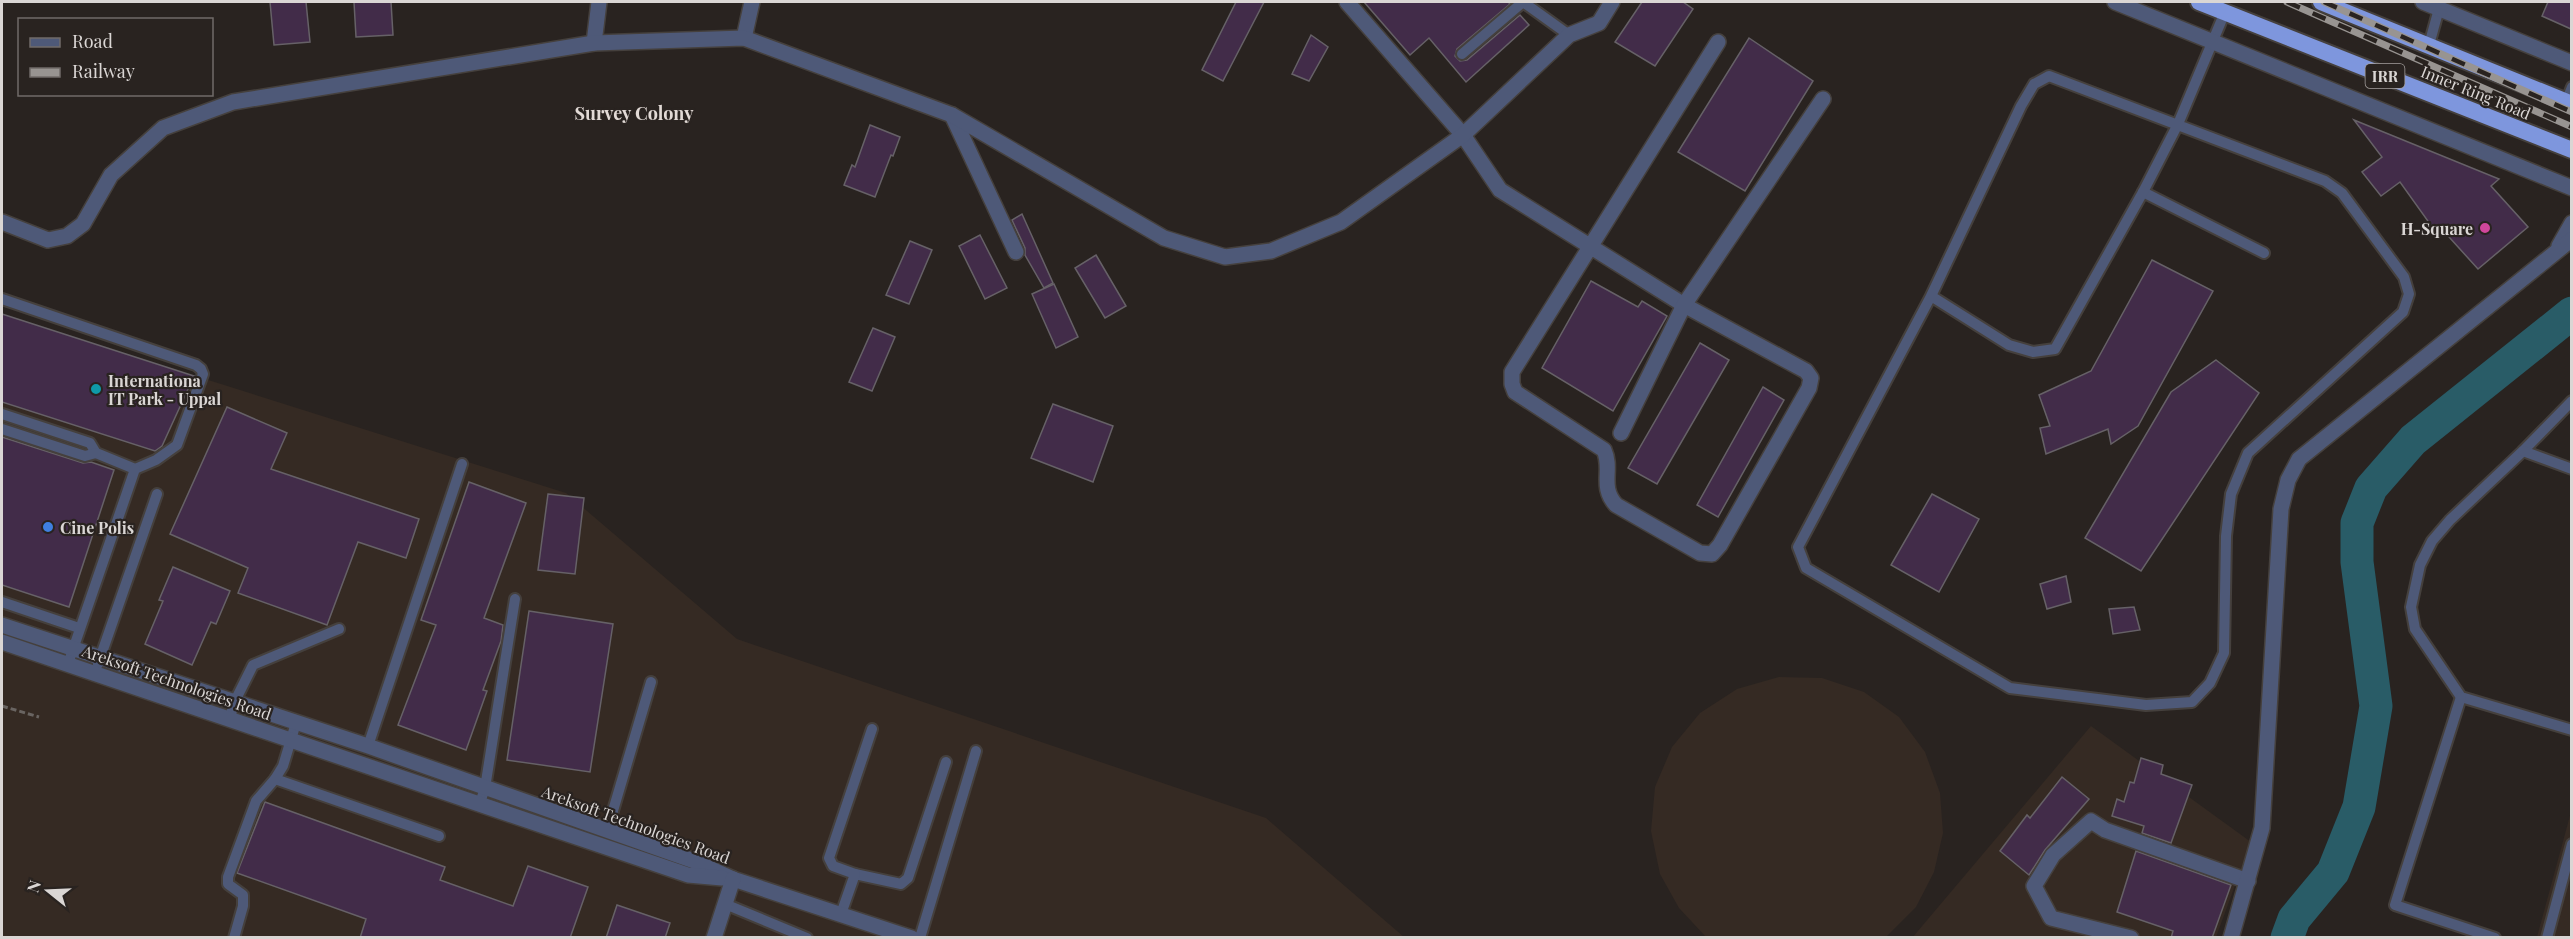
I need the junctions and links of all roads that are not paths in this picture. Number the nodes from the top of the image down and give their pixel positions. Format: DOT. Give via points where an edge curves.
graph roads {
  1 [pos="599,2"];
  2 [pos="752,2"];
  3 [pos="1347,2"];
  4 [pos="1612,2"];
  5 [pos="2115,2"];
  6 [pos="2199,2"];
  7 [pos="2321,2"];
  8 [pos="2423,2"];
  9 [pos="2440,5"];
  10 [pos="2225,12"];
  11 [pos="1569,35"];
  12 [pos="744,38"];
  13 [pos="2212,40"];
  14 [pos="1718,42"];
  15 [pos="594,43"];
  16 [pos="2429,45"];
  17 [pos="1462,54"];
  18 [pos="2571,63"];
  19 [pos="2570,98"];
  20 [pos="1822,99"];
  21 [pos="952,115"];
  22 [pos="2178,124"];
  23 [pos="1463,135"];
  24 [pos="2571,150"];
  25 [pos="2571,188"];
  26 [pos="2143,192"];
  27 [pos="2,222"];
  28 [pos="2571,223"];
  29 [pos="2571,238"];
  30 [pos="1589,247"];
  31 [pos="2556,251"];
  32 [pos="1016,252"];
  33 [pos="2264,253"];
  34 [pos="1931,296"];
  35 [pos="2,299"];
  36 [pos="1684,305"];
  37 [pos="2571,401"];
  38 [pos="2,414"];
  39 [pos="2,429"];
  40 [pos="1621,433"];
  41 [pos="2523,451"];
  42 [pos="96,453"];
  43 [pos="462,464"];
  44 [pos="135,469"];
  45 [pos="2571,469"];
  46 [pos="157,494"];
  47 [pos="515,598"];
  48 [pos="2,602"];
  49 [pos="21,609"];
  50 [pos="8,628"];
  51 [pos="80,628"];
  52 [pos="339,629"];
  53 [pos="2,642"];
  54 [pos="73,648"];
  55 [pos="100,657"];
  56 [pos="68,664"];
  57 [pos="124,665"];
  58 [pos="95,673"];
  59 [pos="119,680"];
  60 [pos="651,682"];
  61 [pos="2462,697"];
  62 [pos="234,703"];
  63 [pos="230,718"];
  64 [pos="296,723"];
  65 [pos="872,729"];
  66 [pos="2571,730"];
  67 [pos="291,739"];
  68 [pos="368,746"];
  69 [pos="976,751"];
  70 [pos="946,762"];
  71 [pos="275,779"];
  72 [pos="485,788"];
  73 [pos="480,803"];
  74 [pos="608,831"];
  75 [pos="439,836"];
  76 [pos="2571,844"];
  77 [pos="855,874"];
  78 [pos="733,879"];
  79 [pos="2248,881"];
  80 [pos="725,904"];
  81 [pos="841,914"];
  82 [pos="2074,931"];
  83 [pos="234,938"];
  84 [pos="714,938"];
  85 [pos="807,938"];
  86 [pos="912,938"];
  87 [pos="920,938"];
  88 [pos="2131,938"];
  89 [pos="2230,938"];
  90 [pos="2495,938"];
  91 [pos="2547,938"];
  1 -- 15 [label="street"];
  2 -- 12 [label="street"];
  3 -- 23 [label="street"];
  4 -- 11 [label="street" via="1599,23"];
  5 -- 13 [label="street"];
  6 -- 10 [label="highway, Inner Ring Road / IRR"];
  7 -- 16 [label="highway, Inner Ring Road"];
  8 -- 9 [label="street"];
  9 -- 16 [label="lane"];
  9 -- 18 [label="street"];
  10 -- 13 [label="lane"];
  10 -- 24 [label="highway, Inner Ring Road / IRR"];
  11 -- 17 [label="lane" via="1523,2"];
  11 -- 23 [label="street"];
  12 -- 15 [label="street"];
  12 -- 21 [label="street"];
  13 -- 22 [label="lane"];
  13 -- 25 [label="street"];
  14 -- 30 [label="street"];
  15 -- 27 [label="street" via="232,102 163,128 111,176 83,224 67,236 48,240"];
  16 -- 19 [label="highway, Inner Ring Road"];
  20 -- 36 [label="street"];
  21 -- 23 [label="street" via="1164,238 1225,257 1271,251 1341,222"];
  21 -- 32 [label="street"];
  22 -- 26 [label="lane"];
  22 -- 34 [label="lane" via="2049,76 2034,84"];
  22 -- 34 [label="lane" via="2325,181 2342,193 2403,277 2409,294 2403,312 2248,453 2230,494 2224,653 2210,683 2192,702 2146,705 2010,688 1806,568 1798,547"];
  23 -- 30 [label="street" via="1500,190"];
  26 -- 33 [label="lane"];
  26 -- 34 [label="lane" via="2055,349 2033,352 2009,345"];
  28 -- 31 [label="street"];
  29 -- 31 [label="street"];
  30 -- 36 [label="street"];
  30 -- 36 [label="street" via="1512,372 1515,392 1604,450 1606,487 1616,505 1700,553 1712,554 1798,408 1811,378 1806,371"];
  31 -- 79 [label="street" via="2299,459 2288,480 2281,509 2262,828"];
  35 -- 44 [label="lane" via="201,369 203,374 177,445"];
  36 -- 40 [label="street"];
  37 -- 41 [label="lane"];
  38 -- 42 [label="lane" via="90,443"];
  39 -- 42 [label="lane" via="85,456"];
  41 -- 45 [label="lane"];
  41 -- 61 [label="lane" via="2432,541 2414,586 2411,607 2415,629"];
  42 -- 44 [label="lane"];
  43 -- 68 [label="lane"];
  44 -- 51 [label="lane"];
  46 -- 55 [label="lane"];
  47 -- 72 [label="lane"];
  48 -- 49 [label="lane"];
  49 -- 50 [label="lane"];
  49 -- 51 [label="lane"];
  50 -- 54 [label="street, Areksoft Technologies Road"];
  51 -- 54 [label="lane"];
  52 -- 62 [label="lane" via="253,665"];
  53 -- 56 [label="street, Areksoft Technologies Road"];
  54 -- 55 [label="street, Areksoft Technologies Road"];
  54 -- 56 [label="lane"];
  55 -- 57 [label="street, Areksoft Technologies Road"];
  55 -- 58 [label="lane"];
  56 -- 58 [label="street, Areksoft Technologies Road"];
  57 -- 59 [label="street"];
  57 -- 62 [label="street, Areksoft Technologies Road"];
  58 -- 59 [label="street, Areksoft Technologies Road"];
  59 -- 63 [label="street, Areksoft Technologies Road"];
  60 -- 74 [label="lane"];
  61 -- 66 [label="lane"];
  61 -- 90 [label="lane" via="2395,905"];
  62 -- 63 [label="lane"];
  62 -- 64 [label="street, Areksoft Technologies Road"];
  63 -- 67 [label="street, Areksoft Technologies Road"];
  64 -- 67 [label="lane"];
  64 -- 68 [label="street, Areksoft Technologies Road"];
  65 -- 77 [label="lane" via="829,858 833,866"];
  67 -- 71 [label="lane"];
  67 -- 73 [label="street, Areksoft Technologies Road"];
  68 -- 72 [label="street, Areksoft Technologies Road"];
  69 -- 87 [label="lane"];
  70 -- 77 [label="lane" via="909,878 901,884"];
  71 -- 75 [label="lane"];
  71 -- 83 [label="lane" via="256,801 228,877 228,884 243,895"];
  72 -- 73 [label="lane"];
  72 -- 74 [label="street, Areksoft Technologies Road"];
  73 -- 78 [label="street, Areksoft Technologies Road" via="688,875"];
  74 -- 78 [label="street, Areksoft Technologies Road"];
  76 -- 91 [label="lane"];
  77 -- 81 [label="lane"];
  78 -- 80 [label="street"];
  78 -- 81 [label="street"];
  79 -- 82 [label="street" via="2105,830 2091,821 2053,855 2034,886 2051,918"];
  79 -- 89 [label="street"];
  80 -- 84 [label="street"];
  80 -- 85 [label="lane"];
  81 -- 86 [label="street"];
  82 -- 88 [label="street"];
}
